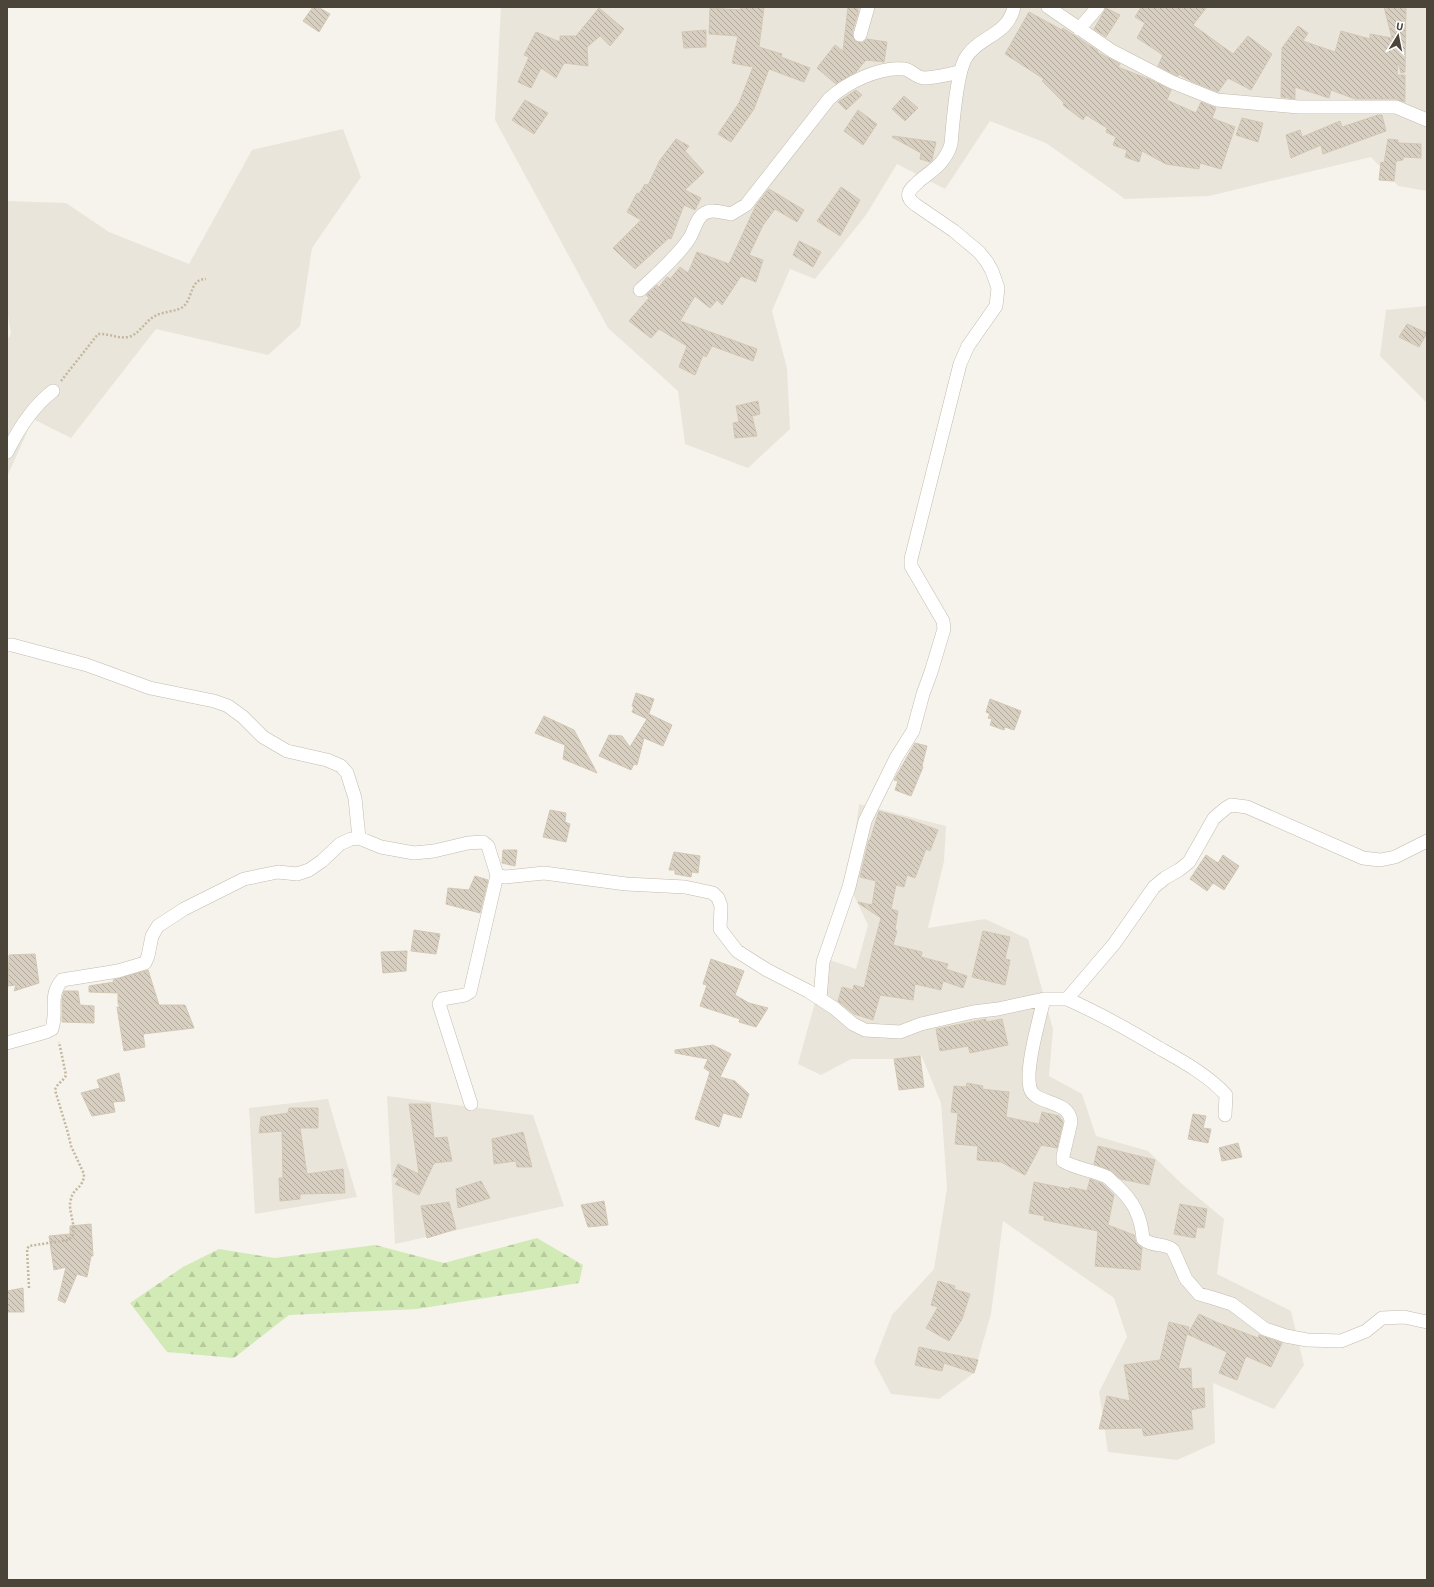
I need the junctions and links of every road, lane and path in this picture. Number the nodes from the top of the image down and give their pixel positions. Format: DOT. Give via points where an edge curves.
graph roads {
  1 [pos="868,7"];
  2 [pos="1014,7"];
  3 [pos="1048,7"];
  4 [pos="1098,7"];
  5 [pos="1080,29"];
  6 [pos="860,35"];
  7 [pos="960,72"];
  8 [pos="1427,120"];
  9 [pos="206,279"];
  10 [pos="640,290"];
  11 [pos="53,391"];
  12 [pos="7,452"];
  13 [pos="7,645"];
  14 [pos="358,838"];
  15 [pos="1427,841"];
  16 [pos="497,875"];
  17 [pos="820,999"];
  18 [pos="1044,999"];
  19 [pos="1067,999"];
  20 [pos="54,1022"];
  21 [pos="7,1043"];
  22 [pos="471,1104"];
  23 [pos="1225,1115"];
  24 [pos="30,1288"];
  25 [pos="1427,1322"];
  1 -- 6 [label="street"];
  2 -- 7 [label="street" via="1008,23 970,52"];
  3 -- 5 [label="street"];
  4 -- 5 [label="street"];
  5 -- 8 [label="street" via="1112,51 1172,82 1217,100 1299,107 1396,107"];
  7 -- 10 [label="street" via="923,78 907,70 888,70 865,76 836,93 746,205 731,214 711,210 705,212 685,245"];
  7 -- 17 [label="street" via="948,154 937,168 912,188 908,196 916,205 979,252 992,271 998,288 998,299 993,311 968,346 960,364 911,559 911,566 943,621 944,629 913,731 896,758 865,822 849,887 823,962"];
  9 -- 11 [label="path" via="195,283 184,306 155,316 132,336 98,334"];
  11 -- 12 [label="street" via="42,399"];
  13 -- 14 [label="street" via="87,665 150,688 228,706 263,737 287,751 327,760 340,766 347,773 355,798"];
  14 -- 16 [label="street" via="381,847 414,853 483,842 488,846"];
  14 -- 20 [label="street" via="340,844 309,870 297,874 278,872 244,879 184,909 158,926 152,936 145,963 118,971 62,980 53,996"];
  15 -- 19 [label="street" via="1396,857 1380,860 1363,858 1247,807 1231,805 1214,818 1189,862 1154,887 1114,944"];
  16 -- 17 [label="street" via="544,873 626,884 685,887 713,893 721,906 720,930 737,951"];
  16 -- 22 [label="street" via="470,992 442,999 439,1004"];
  17 -- 18 [label="street" via="865,1030 900,1032 921,1024 973,1012"];
  18 -- 19 [label="street"];
  18 -- 25 [label="street" via="1030,1067 1030,1089 1034,1094 1064,1108 1070,1116 1063,1161 1107,1177 1124,1193 1134,1204 1144,1239 1149,1244 1170,1247 1173,1250 1186,1279 1199,1294 1232,1304 1266,1329 1307,1340 1341,1341 1366,1332 1382,1318 1404,1317"];
  19 -- 23 [label="street" via="1125,1028 1219,1086 1226,1095"];
  20 -- 21 [label="street" via="52,1029 46,1032"];
  20 -- 24 [label="path" via="66,1070 65,1078 55,1090 71,1146 84,1179 70,1200 74,1228 72,1237 68,1240 29,1246 27,1249"];
}
